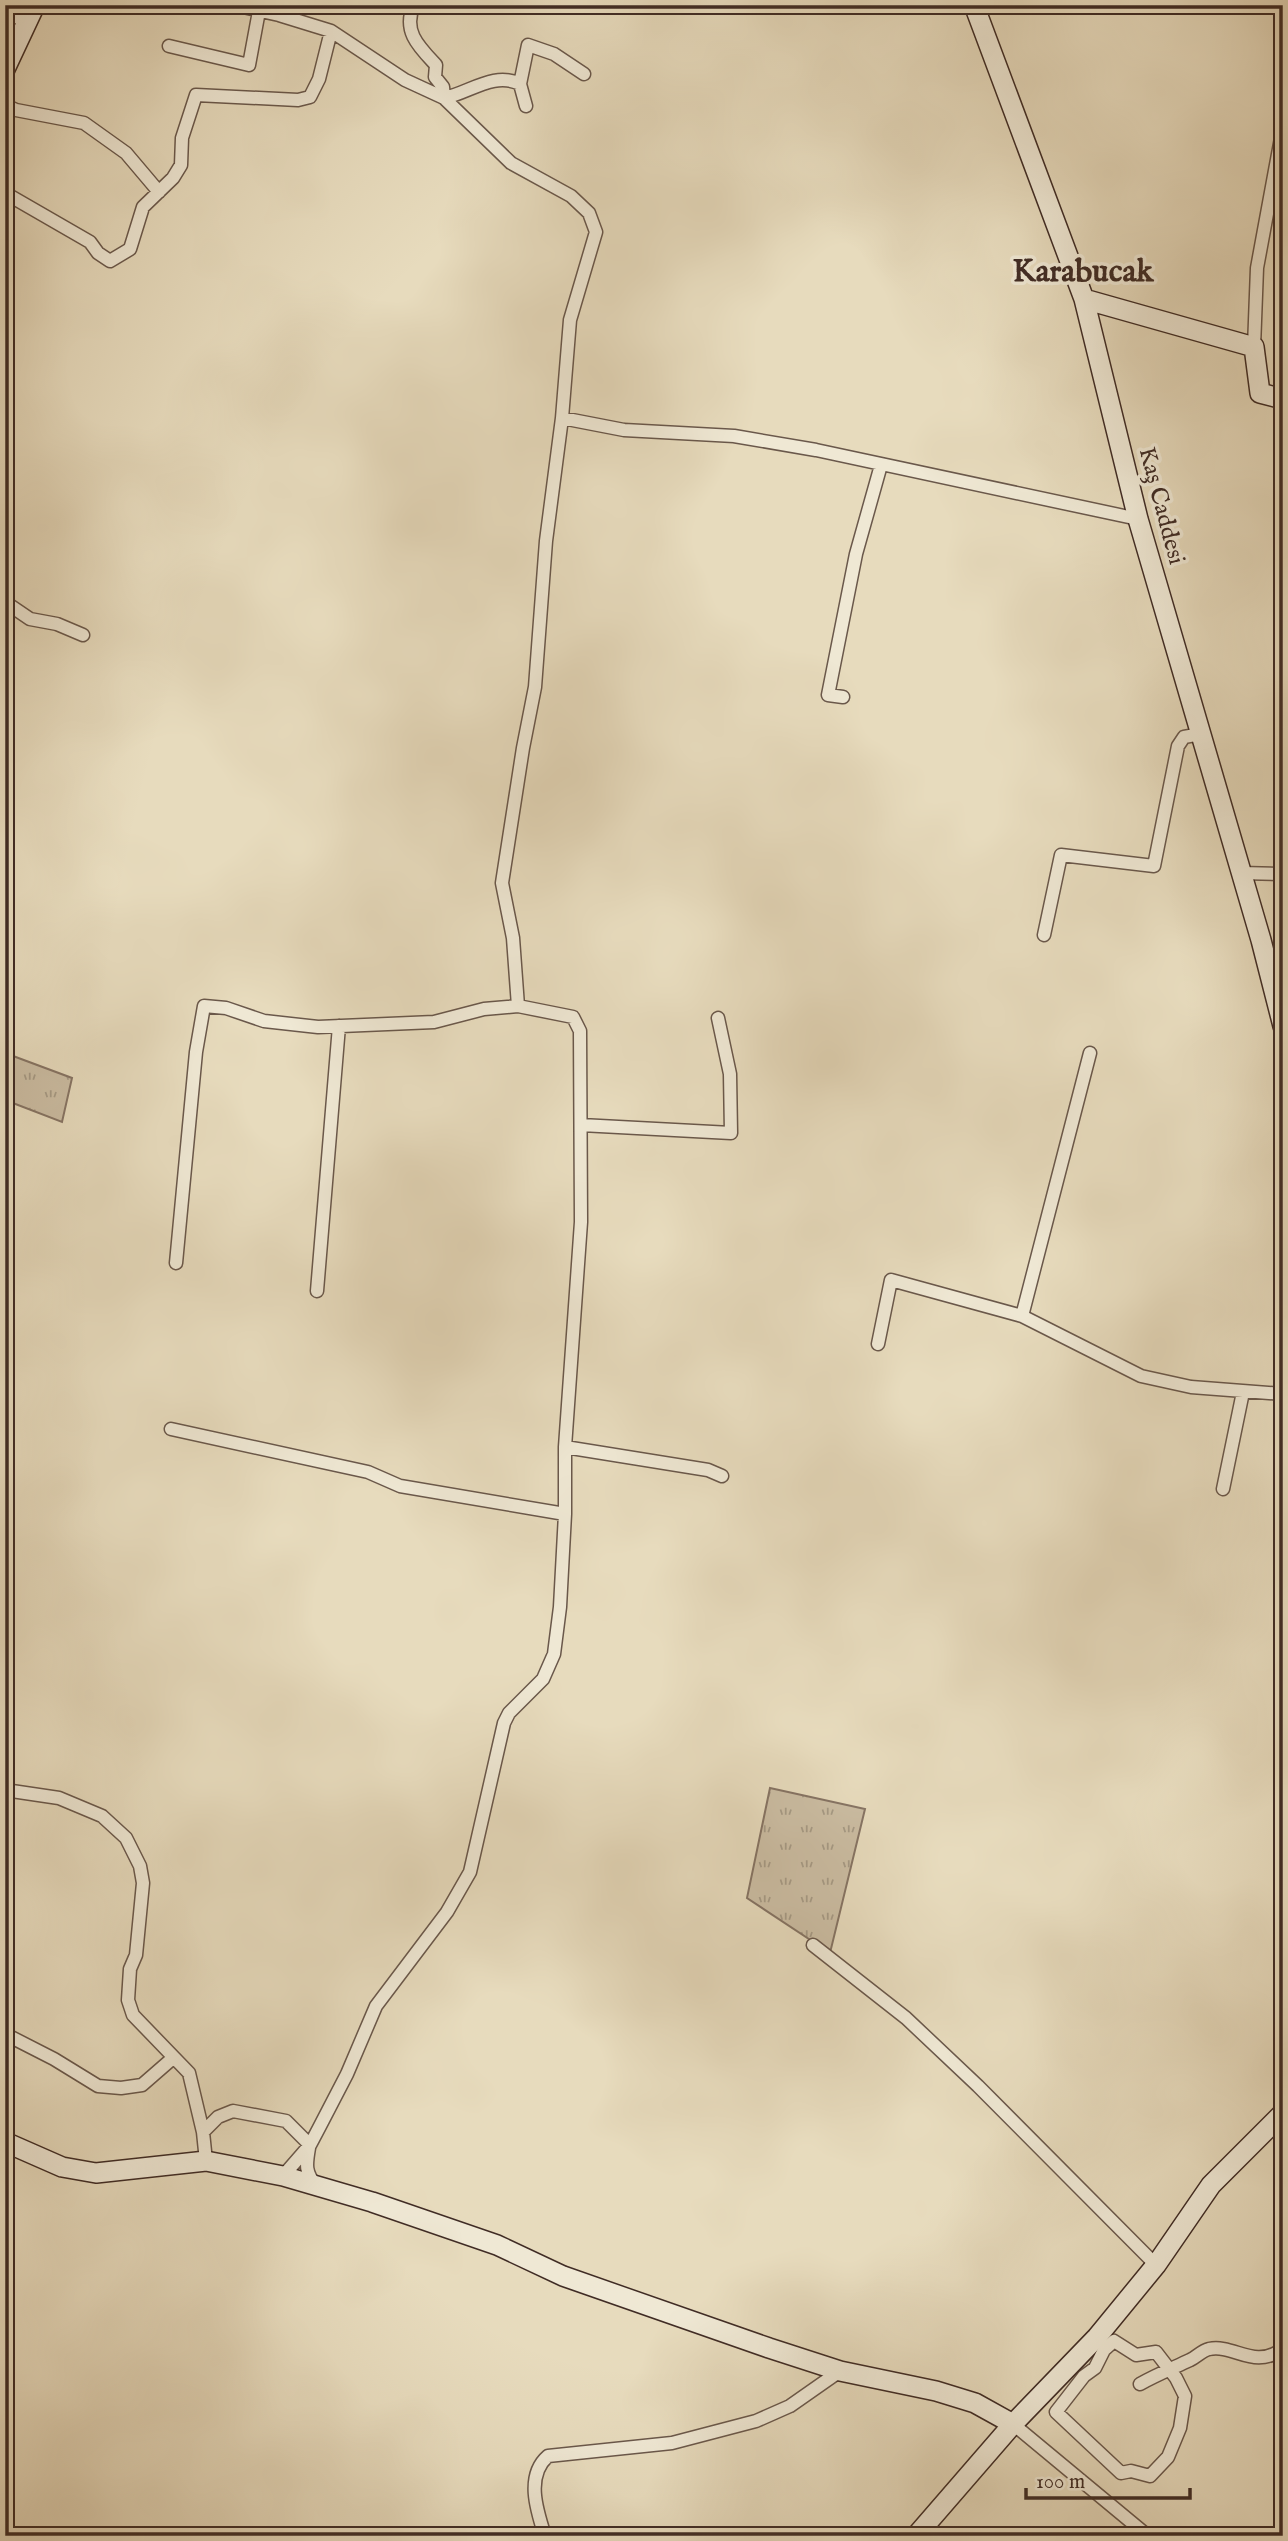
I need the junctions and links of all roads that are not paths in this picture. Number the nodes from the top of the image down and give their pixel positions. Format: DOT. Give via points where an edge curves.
graph roads {
  1 [pos="234,5"];
  2 [pos="415,5"];
  3 [pos="974,5"];
  4 [pos="259,11"];
  5 [pos="5,13"];
  6 [pos="31,13"];
  7 [pos="331,31"];
  8 [pos="169,46"];
  9 [pos="5,69"];
  10 [pos="584,74"];
  11 [pos="520,84"];
  12 [pos="444,98"];
  13 [pos="5,105"];
  14 [pos="526,106"];
  15 [pos="1283,127"];
  16 [pos="159,192"];
  17 [pos="5,193"];
  18 [pos="1084,299"];
  19 [pos="1254,347"];
  20 [pos="1283,399"];
  21 [pos="562,418"];
  22 [pos="881,465"];
  23 [pos="1138,519"];
  24 [pos="5,602"];
  25 [pos="83,635"];
  26 [pos="843,697"];
  27 [pos="1200,734"];
  28 [pos="1241,873"];
  29 [pos="1283,874"];
  30 [pos="1044,935"];
  31 [pos="518,1006"];
  32 [pos="718,1018"];
  33 [pos="339,1026"];
  34 [pos="1283,1026"];
  35 [pos="1090,1053"];
  36 [pos="581,1125"];
  37 [pos="176,1263"];
  38 [pos="317,1291"];
  39 [pos="1022,1316"];
  40 [pos="878,1344"];
  41 [pos="1243,1392"];
  42 [pos="1283,1394"];
  43 [pos="171,1429"];
  44 [pos="565,1447"];
  45 [pos="722,1476"];
  46 [pos="1223,1489"];
  47 [pos="565,1514"];
  48 [pos="5,1790"];
  49 [pos="813,1945"];
  50 [pos="5,2034"];
  51 [pos="173,2058"];
  52 [pos="1283,2113"];
  53 [pos="203,2132"];
  54 [pos="5,2142"];
  55 [pos="310,2145"];
  56 [pos="206,2161"];
  57 [pos="283,2176"];
  58 [pos="316,2186"];
  59 [pos="1156,2265"];
  60 [pos="1283,2349"];
  61 [pos="1168,2368"];
  62 [pos="840,2371"];
  63 [pos="1140,2384"];
  64 [pos="1013,2424"];
  65 [pos="545,2536"];
  66 [pos="916,2536"];
  67 [pos="1149,2536"];
  1 -- 4 [label="street"];
  2 -- 12 [label="street" via="411,30 436,65 435,77"];
  3 -- 18 [label="street, Kaş Caddesi"];
  4 -- 7 [label="street"];
  4 -- 8 [label="street" via="249,65"];
  5 -- 6 [label="street"];
  6 -- 9 [label="street"];
  7 -- 12 [label="street" via="405,80"];
  7 -- 16 [label="street" via="310,97 196,95 181,138 181,165"];
  10 -- 11 [label="street" via="554,54 528,45"];
  11 -- 12 [label="street" via="509,79"];
  11 -- 14 [label="street"];
  12 -- 21 [label="street" via="511,163 571,196 593,223 596,232 570,320"];
  13 -- 16 [label="street" via="84,123 126,153"];
  15 -- 19 [label="street" via="1256,268"];
  16 -- 17 [label="street" via="143,207 130,249 110,261 90,242"];
  18 -- 19 [label="street"];
  18 -- 23 [label="street, Kaş Caddesi"];
  19 -- 20 [label="street" via="1260,393"];
  21 -- 22 [label="street" via="624,430 734,436"];
  21 -- 31 [label="street" via="546,541 535,687 502,883 513,938"];
  22 -- 23 [label="street"];
  22 -- 26 [label="street" via="856,554 828,695"];
  23 -- 27 [label="street, Kaş Caddesi"];
  24 -- 25 [label="street" via="30,619"];
  27 -- 28 [label="street, Kaş Caddesi"];
  27 -- 30 [label="street" via="1184,737 1178,746 1154,866 1061,855"];
  28 -- 29 [label="street"];
  28 -- 34 [label="street, Kaş Caddesi"];
  31 -- 33 [label="street" via="434,1022"];
  31 -- 36 [label="street" via="573,1017 580,1031"];
  32 -- 36 [label="street" via="730,1074 731,1132"];
  33 -- 37 [label="street" via="264,1021 204,1006"];
  33 -- 38 [label="street"];
  35 -- 39 [label="street"];
  36 -- 44 [label="street" via="581,1222"];
  39 -- 40 [label="street" via="891,1280"];
  39 -- 41 [label="street" via="1141,1376"];
  41 -- 42 [label="street"];
  41 -- 46 [label="street"];
  43 -- 47 [label="street" via="368,1472 400,1486"];
  44 -- 45 [label="street"];
  44 -- 47 [label="street"];
  47 -- 55 [label="street" via="554,1654 543,1679 504,1723 470,1872 376,2006"];
  48 -- 51 [label="street" via="59,1798 102,1816 126,1838 141,1866 143,1883 128,2000 133,2015"];
  49 -- 59 [label="street" via="906,2018"];
  50 -- 51 [label="street" via="98,2086 142,2085"];
  51 -- 53 [label="street" via="188,2073"];
  52 -- 59 [label="street" via="1211,2185"];
  53 -- 55 [label="street" via="218,2117 233,2111 286,2120"];
  53 -- 56 [label="street"];
  54 -- 56 [label="street" via="62,2168 96,2173"];
  55 -- 57 [label="street"];
  55 -- 58 [label="street" via="306,2165"];
  56 -- 57 [label="street"];
  57 -- 58 [label="street"];
  58 -- 62 [label="street" via="497,2245 564,2276"];
  59 -- 64 [label="street" via="1097,2337"];
  60 -- 61 [label="street" via="1260,2358 1214,2348"];
  61 -- 61 [label="street" via="1185,2396 1184,2406 1168,2457 1150,2476 1121,2473 1056,2412 1114,2341 1136,2355 1156,2352"];
  61 -- 63 [label="street"];
  62 -- 64 [label="street" via="936,2391 975,2403"];
  62 -- 65 [label="street" via="790,2406 756,2421 672,2443 548,2456 536,2473 535,2505"];
  64 -- 66 [label="street"];
  64 -- 67 [label="street"];
}
